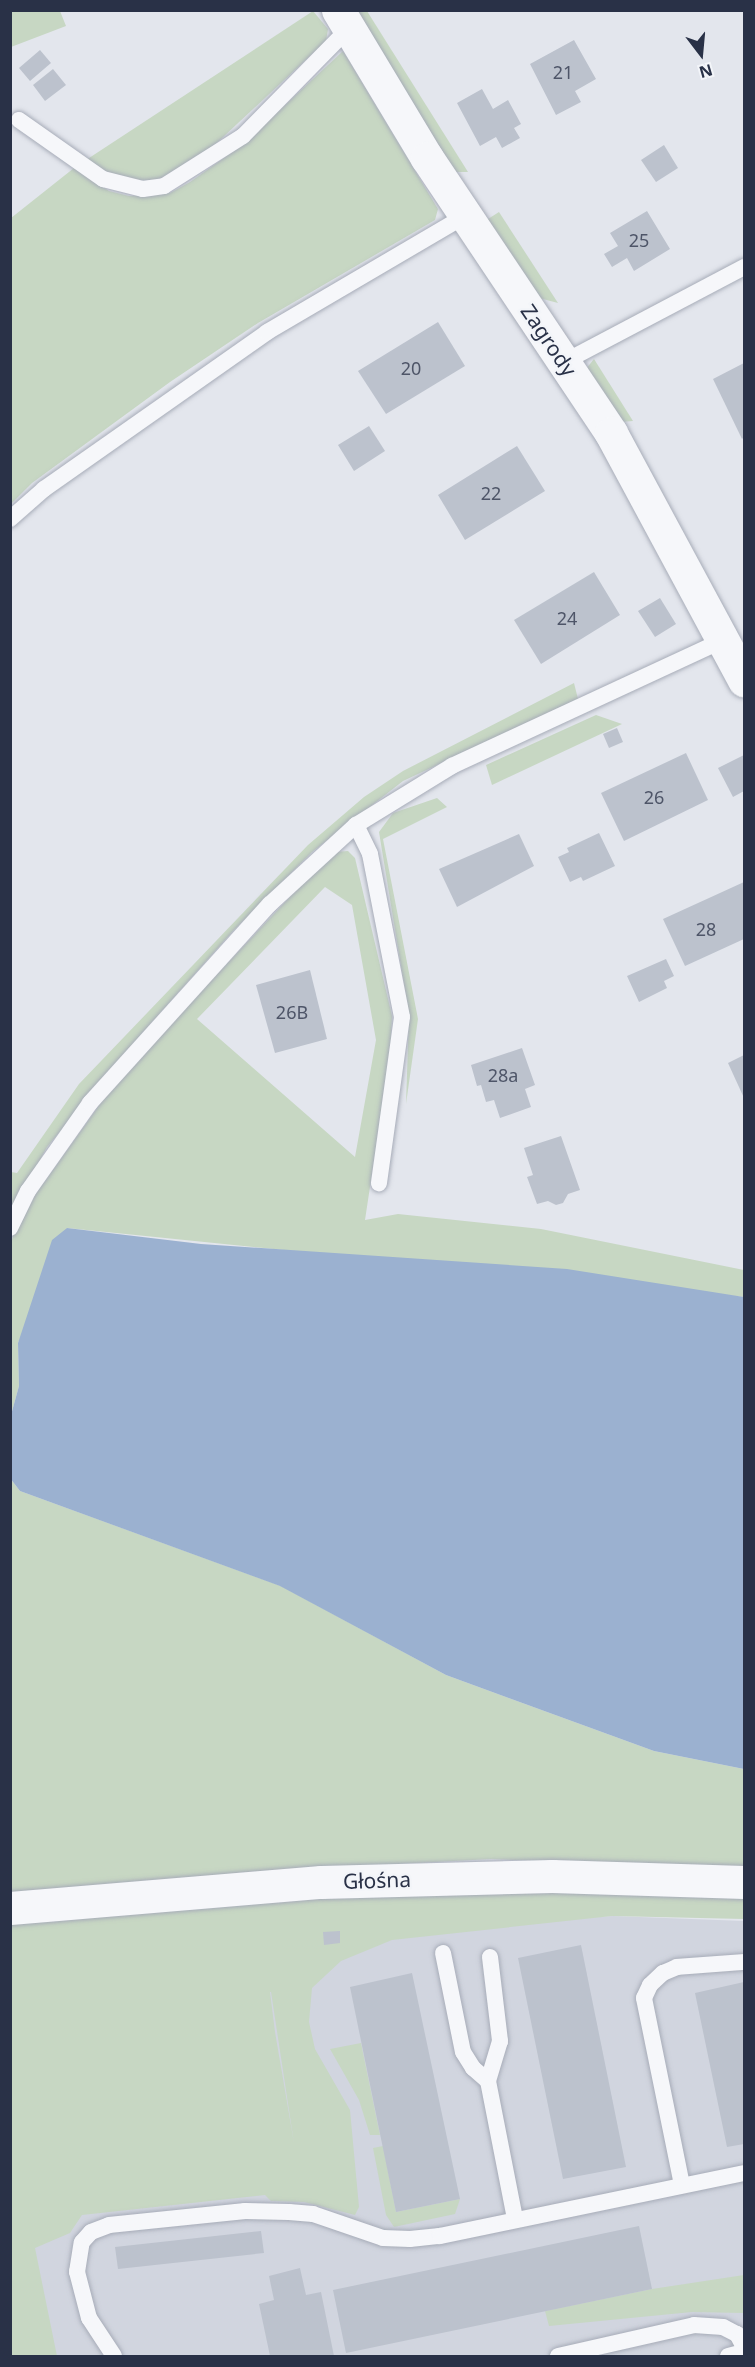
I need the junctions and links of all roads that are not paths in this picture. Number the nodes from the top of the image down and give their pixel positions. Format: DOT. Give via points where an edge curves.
graph roads {
  1 [pos="343,20"];
  2 [pos="19,120"];
  3 [pos="465,216"];
  4 [pos="744,267"];
  5 [pos="564,362"];
  6 [pos="10,519"];
  7 [pos="726,639"];
  8 [pos="744,680"];
  9 [pos="356,825"];
  10 [pos="379,1183"];
  11 [pos="10,1228"];
  12 [pos="744,1882"];
  13 [pos="10,1908"];
  14 [pos="443,1953"];
  15 [pos="490,1957"];
  16 [pos="744,1962"];
  17 [pos="488,2081"];
  18 [pos="744,2173"];
  19 [pos="682,2185"];
  20 [pos="515,2219"];
  21 [pos="744,2349"];
  22 [pos="114,2356"];
  23 [pos="558,2356"];
  24 [pos="728,2356"];
  1 -- 2 [label="lane" via="243,136 164,186 143,189 103,179"];
  1 -- 3 [label="street, Zagrody"];
  3 -- 5 [label="street, Zagrody"];
  3 -- 6 [label="lane" via="257,338 44,489"];
  4 -- 5 [label="lane"];
  5 -- 7 [label="street, Zagrody" via="612,433"];
  7 -- 8 [label="street, Zagrody"];
  7 -- 9 [label="lane" via="452,766"];
  9 -- 10 [label="lane" via="370,854 402,1017"];
  9 -- 11 [label="lane" via="270,904 90,1103 28,1191"];
  12 -- 13 [label="street, Głośna" via="552,1876 321,1882"];
  14 -- 17 [label="lane" via="463,2052"];
  15 -- 17 [label="lane" via="500,2041"];
  16 -- 19 [label="lane" via="670,1970 650,1984 644,1998"];
  17 -- 20 [label="lane"];
  18 -- 19 [label="lane"];
  19 -- 20 [label="lane"];
  20 -- 22 [label="lane" via="410,2239 383,2238 313,2214 289,2212 245,2211 109,2225 91,2232 82,2242 77,2272 89,2318"];
  21 -- 23 [label="lane" via="737,2334 723,2327 694,2325"];
  21 -- 24 [label="lane"];
}
